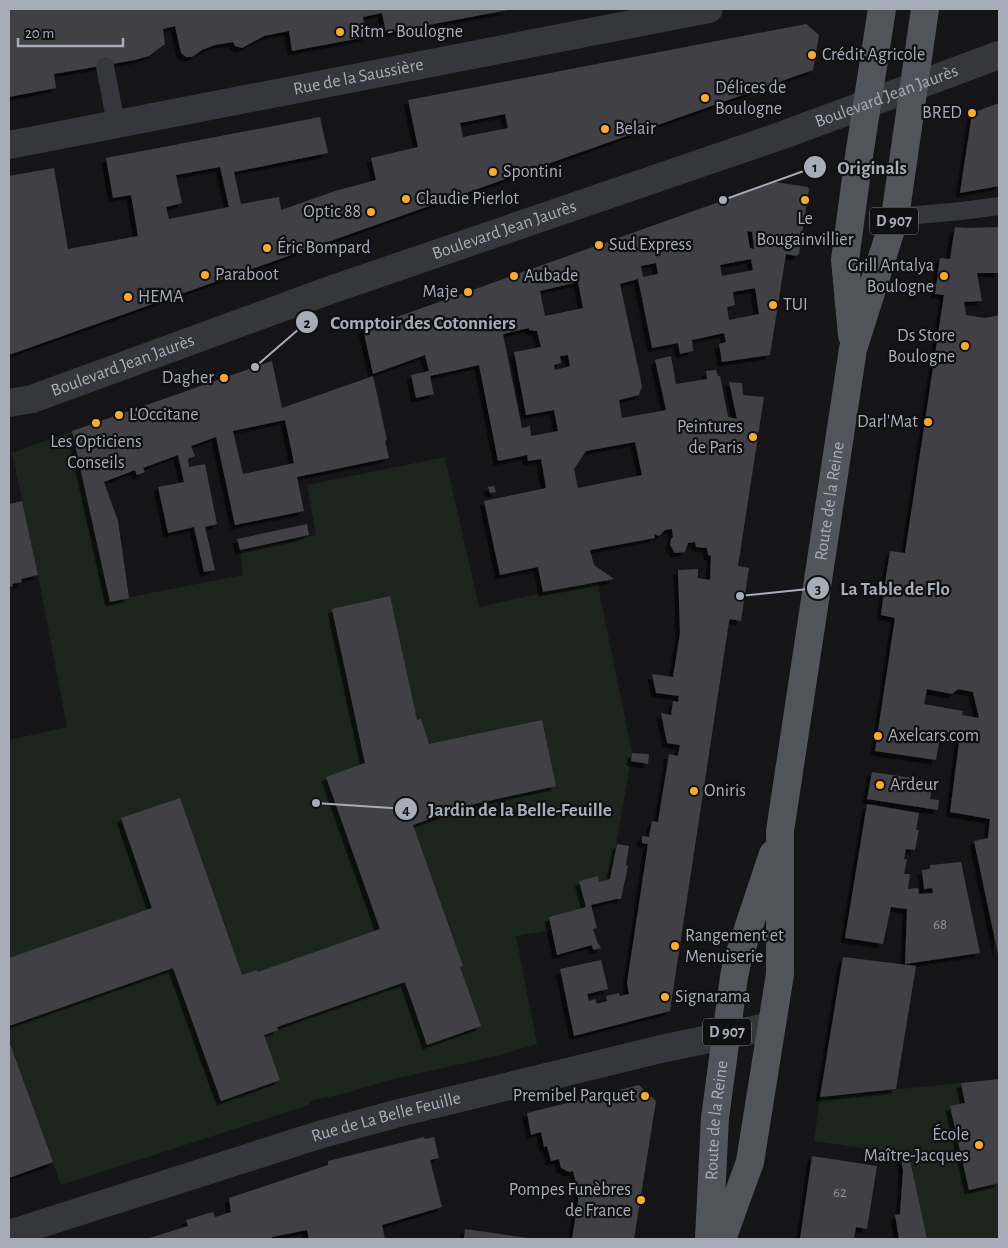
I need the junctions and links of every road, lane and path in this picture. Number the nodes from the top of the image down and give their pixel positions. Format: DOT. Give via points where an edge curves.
graph roads {
  1 [pos="709,9"];
  2 [pos="882,9"];
  3 [pos="925,9"];
  4 [pos="654,14"];
  5 [pos="999,55"];
  6 [pos="105,66"];
  7 [pos="912,87"];
  8 [pos="867,104"];
  9 [pos="116,124"];
  10 [pos="9,145"];
  11 [pos="999,206"];
  12 [pos="895,217"];
  13 [pos="853,349"];
  14 [pos="9,403"];
  15 [pos="780,831"];
  16 [pos="771,1026"];
  17 [pos="727,1036"];
  18 [pos="9,1234"];
  19 [pos="709,1239"];
  20 [pos="722,1239"];
  1 -- 4 [label="street, Rue de la Saussière"];
  2 -- 8 [label="main road, Route de la Reine / D 907"];
  3 -- 7 [label="main road, Route de la Reine / D 907"];
  4 -- 9 [label="street, Rue de la Saussière"];
  5 -- 7 [label="street, Boulevard Jean Jaurès"];
  6 -- 9 [label="lane"];
  7 -- 8 [label="street, Boulevard Jean Jaurès"];
  7 -- 12 [label="main road, Route de la Reine / D 907"];
  8 -- 13 [label="main road, Route de la Reine / D 907" via="846,260"];
  8 -- 14 [label="street, Boulevard Jean Jaurès" via="333,289 32,399"];
  9 -- 10 [label="street, Rue de la Saussière"];
  11 -- 12 [label="lane"];
  12 -- 13 [label="main road, Route de la Reine / D 907"];
  13 -- 15 [label="main road, Route de la Reine / D 907"];
  15 -- 16 [label="main road, Route de la Reine / D 907" via="780,974"];
  15 -- 17 [label="main road, Route de la Reine / D 907" via="737,962"];
  16 -- 17 [label="street, Rue de La Belle Feuille"];
  16 -- 20 [label="main road, Route de la Reine / D 907" via="750,1162"];
  17 -- 18 [label="street, Rue de La Belle Feuille" via="661,1049 322,1134"];
  17 -- 19 [label="main road, Route de la Reine / D 907" via="715,1118"];
}
